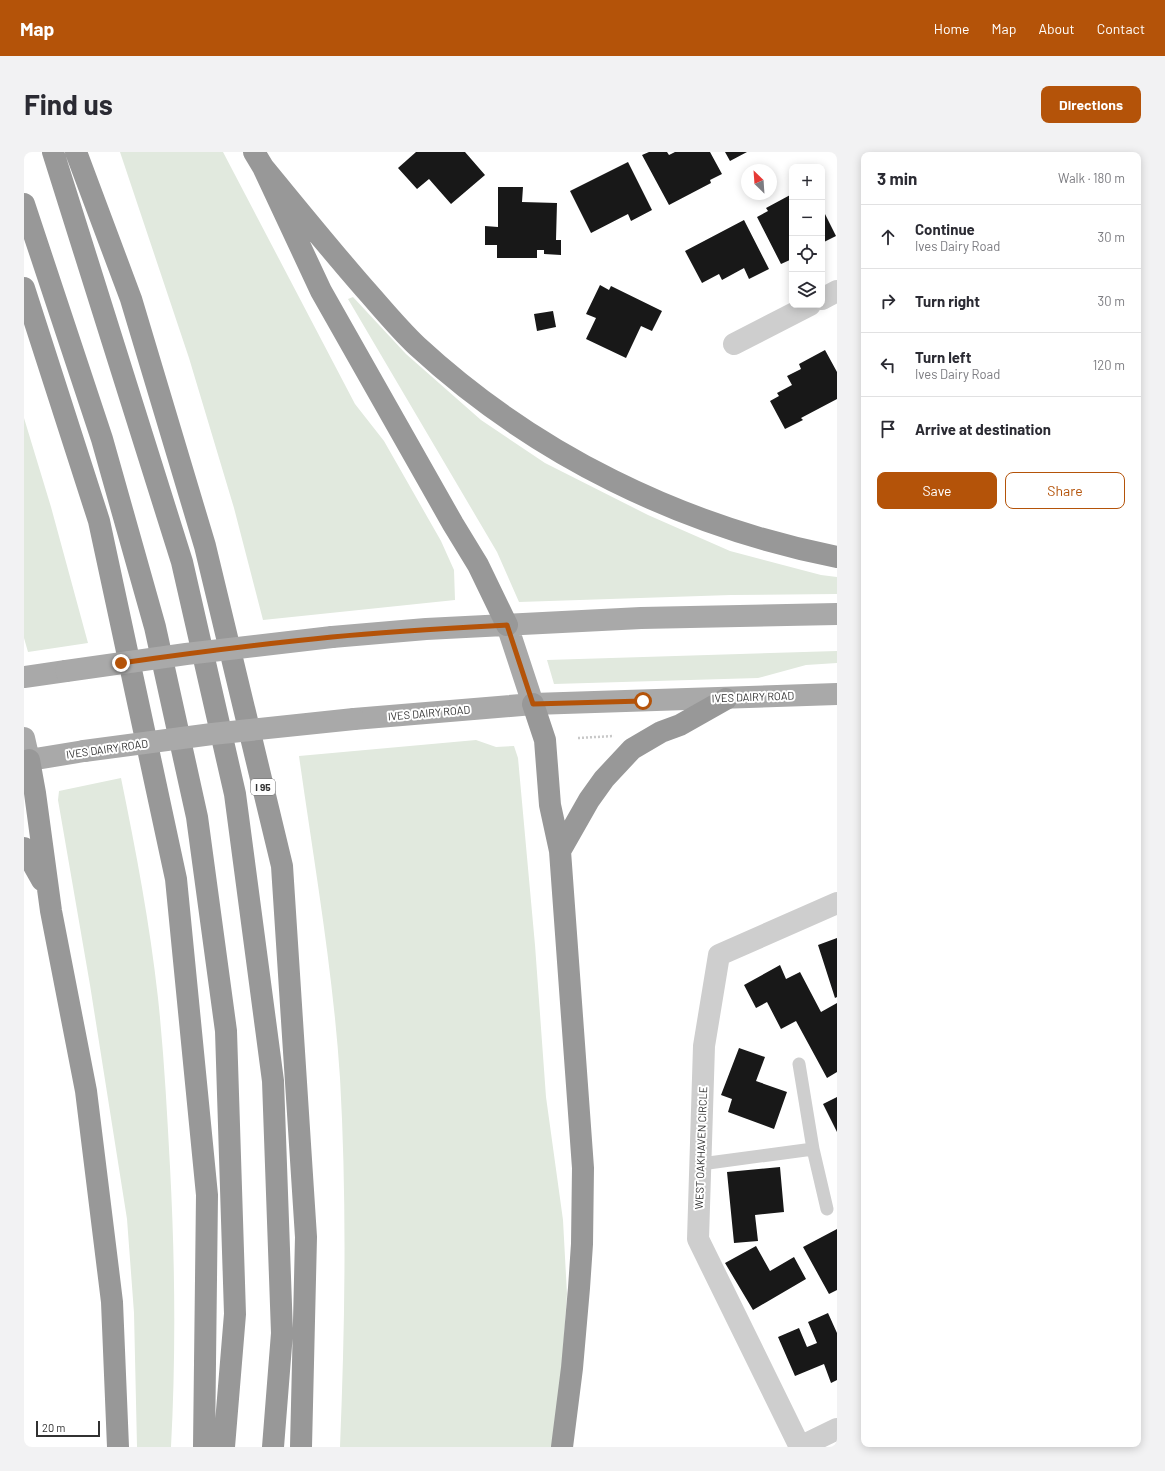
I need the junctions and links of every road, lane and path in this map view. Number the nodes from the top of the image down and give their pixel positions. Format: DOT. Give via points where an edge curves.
graph roads {
  1 [pos="53,152"];
  2 [pos="76,152"];
  3 [pos="258,160"];
  4 [pos="24,204"];
  5 [pos="24,288"];
  6 [pos="837,291"];
  7 [pos="825,297"];
  8 [pos="804,308"];
  9 [pos="734,344"];
  10 [pos="837,556"];
  11 [pos="837,614"];
  12 [pos="507,625"];
  13 [pos="24,677"];
  14 [pos="837,694"];
  15 [pos="726,699"];
  16 [pos="533,704"];
  17 [pos="619,736"];
  18 [pos="24,738"];
  19 [pos="578,738"];
  20 [pos="26,761"];
  21 [pos="24,848"];
  22 [pos="560,851"];
  23 [pos="49,892"];
  24 [pos="837,903"];
  25 [pos="799,1064"];
  26 [pos="813,1149"];
  27 [pos="701,1164"];
  28 [pos="827,1209"];
  29 [pos="837,1429"];
  30 [pos="118,1447"];
  31 [pos="204,1447"];
  32 [pos="224,1447"];
  33 [pos="273,1447"];
  34 [pos="301,1447"];
  35 [pos="562,1447"];
  36 [pos="800,1447"];
  1 -- 33 [label="highway" via="182,562 235,794 273,1081 282,1334"];
  2 -- 34 [label="highway, I 95" via="131,299 205,546 282,866 306,1237"];
  3 -- 10 [label="highway" via="350,272 416,345 475,395 525,431 629,489 688,515 756,538"];
  3 -- 12 [label="highway" via="321,291 478,565"];
  4 -- 32 [label="highway" via="102,439 153,620 197,817 226,1031 235,1314"];
  5 -- 31 [label="highway" via="99,521 176,879 207,1194"];
  6 -- 7 [label="street"];
  8 -- 9 [label="street"];
  11 -- 12 [label="main road" via="641,618"];
  12 -- 13 [label="main road, bridge" via="332,637"];
  12 -- 16 [label="main road"];
  14 -- 15 [label="main road, IVES DAIRY ROAD"];
  15 -- 16 [label="main road, IVES DAIRY ROAD"];
  15 -- 22 [label="highway" via="632,749 604,779 589,800"];
  16 -- 20 [label="main road, IVES DAIRY ROAD, bridge" via="212,734"];
  16 -- 22 [label="highway" via="545,740 550,805"];
  17 -- 19 [label="path"];
  18 -- 20 [label="main road"];
  20 -- 23 [label="highway" via="35,793"];
  21 -- 23 [label="highway"];
  22 -- 35 [label="highway" via="583,1168 579,1288"];
  23 -- 30 [label="highway" via="86,1091 112,1302"];
  24 -- 27 [label="street, WEST OAKHAVEN CIRCLE" via="719,955 704,1046"];
  25 -- 26 [label="lane"];
  26 -- 27 [label="lane"];
  26 -- 28 [label="lane"];
  27 -- 36 [label="street, WEST OAKHAVEN CIRCLE" via="698,1239"];
  29 -- 36 [label="street"];
}
